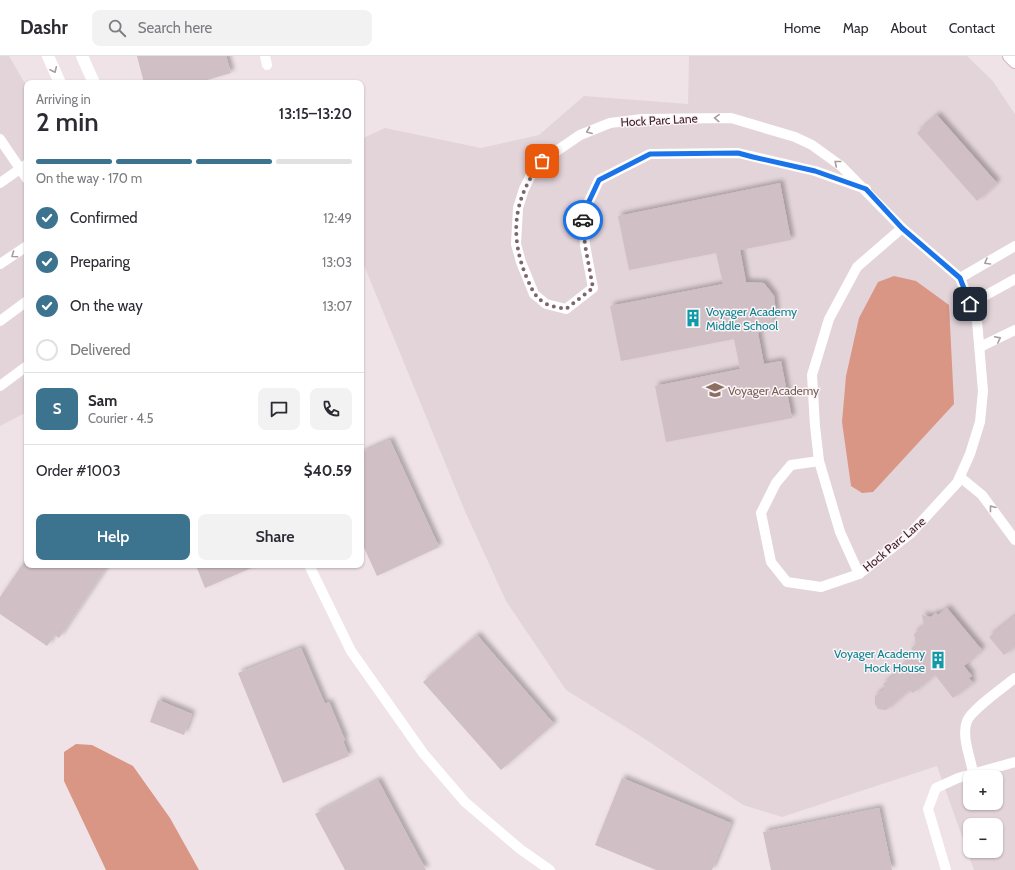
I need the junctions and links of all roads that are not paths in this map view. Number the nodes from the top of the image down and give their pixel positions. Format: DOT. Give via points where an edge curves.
graph roads {
  1 [pos="48,56"];
  2 [pos="82,56"];
  3 [pos="1010,56"];
  4 [pos="1015,62"];
  5 [pos="59,80"];
  6 [pos="93,80"];
  7 [pos="0,139"];
  8 [pos="23,166"];
  9 [pos="0,183"];
  10 [pos="866,189"];
  11 [pos="902,228"];
  12 [pos="1015,246"];
  13 [pos="24,248"];
  14 [pos="0,264"];
  15 [pos="960,278"];
  16 [pos="1015,279"];
  17 [pos="24,303"];
  18 [pos="970,304"];
  19 [pos="0,321"];
  20 [pos="1015,330"];
  21 [pos="980,347"];
  22 [pos="24,368"];
  23 [pos="0,386"];
  24 [pos="819,461"];
  25 [pos="960,477"];
  26 [pos="1015,540"];
  27 [pos="310,568"];
  28 [pos="859,574"];
  29 [pos="1015,678"];
  30 [pos="1015,762"];
  31 [pos="972,770"];
  32 [pos="984,770"];
  33 [pos="963,776"];
  34 [pos="550,870"];
  35 [pos="946,870"];
  1 -- 5 [label="street, one-way"];
  2 -- 6 [label="street"];
  3 -- 4 [label="street"];
  7 -- 8 [label="lane"];
  8 -- 9 [label="lane"];
  10 -- 10 [label="lane, Hock Parc Lane, one-way" via="841,166 812,145 795,137 731,118 642,119 610,123 580,135 542,161 524,189 518,208 516,244 534,294 546,304 566,309 593,288 585,245 583,214 599,180 650,154 738,153 815,171"];
  10 -- 11 [label="lane, Hock Parc Lane"];
  11 -- 15 [label="lane, Hock Parc Lane"];
  11 -- 24 [label="lane" via="857,267 829,319 812,375 814,426"];
  12 -- 15 [label="lane, one-way"];
  13 -- 14 [label="lane, one-way"];
  15 -- 18 [label="lane, Hock Parc Lane"];
  16 -- 18 [label="lane"];
  17 -- 19 [label="lane"];
  18 -- 21 [label="lane, Hock Parc Lane" via="977,321"];
  21 -- 20 [label="lane, one-way"];
  21 -- 25 [label="lane, Hock Parc Lane" via="982,409 970,454"];
  22 -- 23 [label="lane"];
  24 -- 28 [label="lane" via="840,532"];
  24 -- 28 [label="lane, Hock Parc Lane" via="791,466 776,483 760,513 771,562 787,582 821,587"];
  26 -- 25 [label="lane, one-way" via="982,495"];
  25 -- 28 [label="lane, Hock Parc Lane" via="911,534"];
  27 -- 34 [label="lane" via="352,651 422,754 466,802 520,849"];
  29 -- 31 [label="lane" via="978,708 967,721 966,733"];
  30 -- 32 [label="lane"];
  33 -- 35 [label="lane" via="936,788 928,809"];
}
